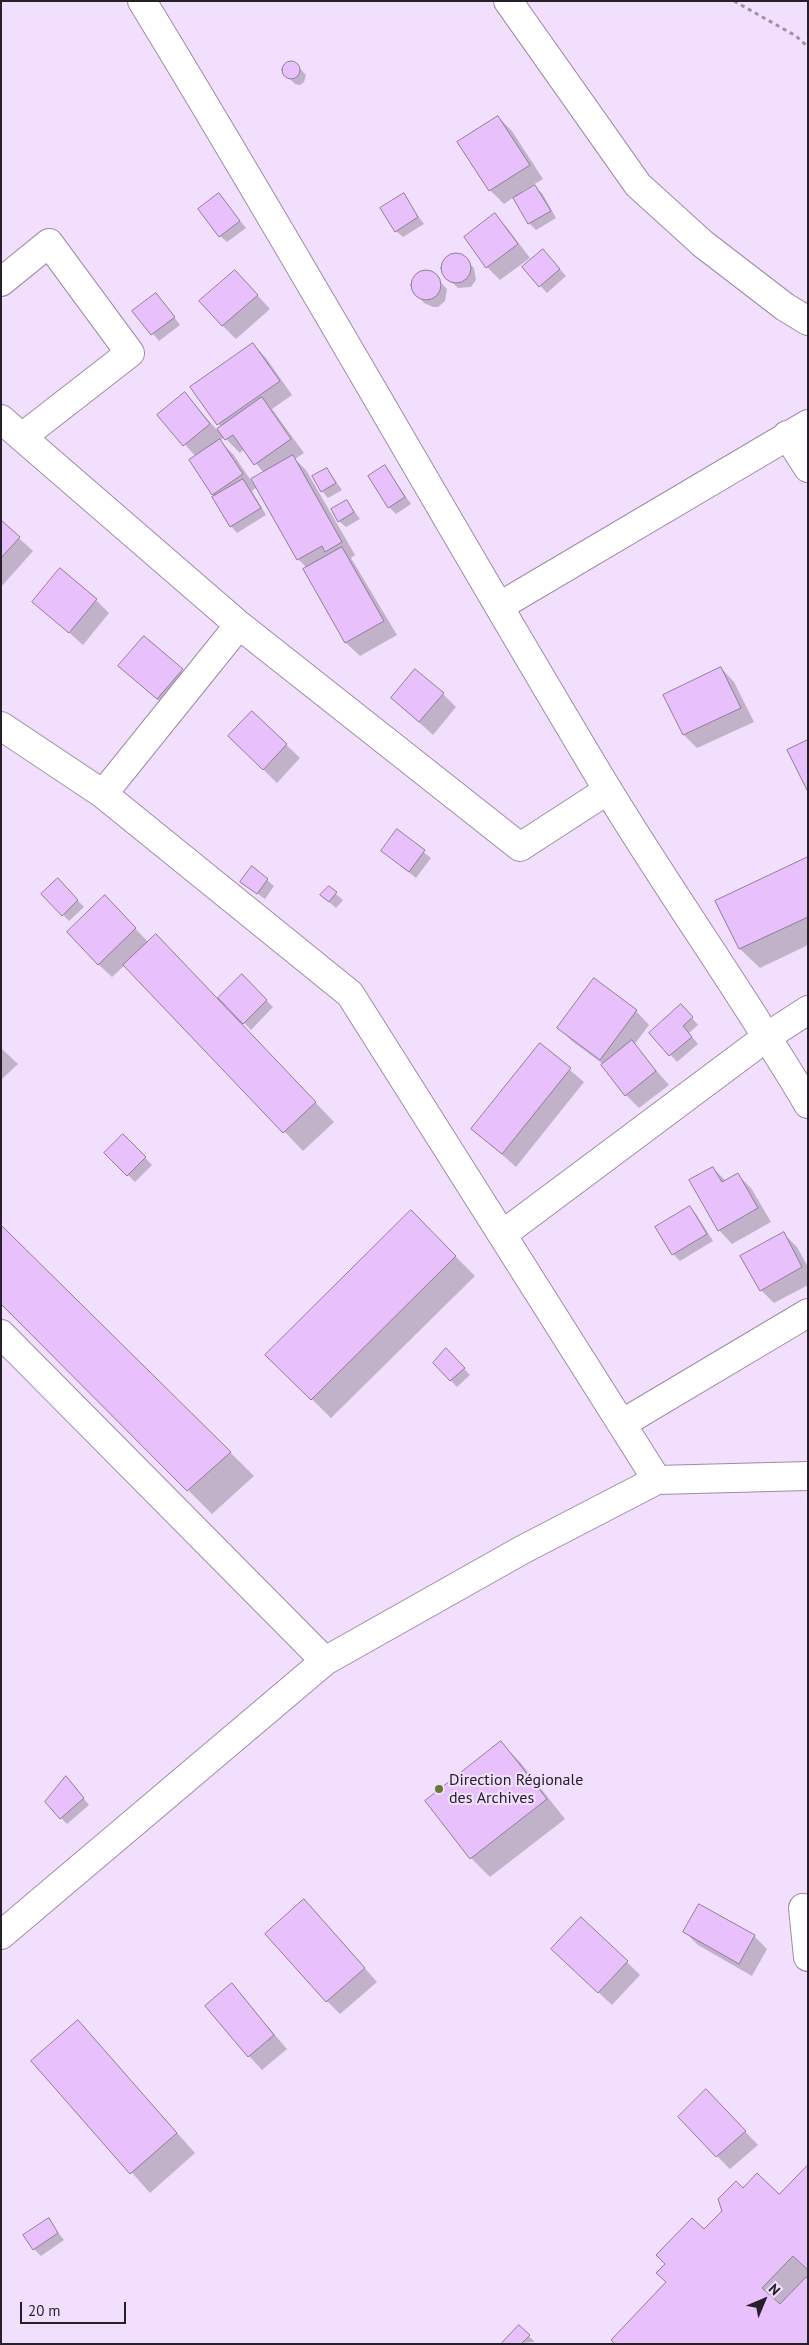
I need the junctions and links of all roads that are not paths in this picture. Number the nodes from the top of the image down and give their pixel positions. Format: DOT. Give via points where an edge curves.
graph roads {
  1 [pos="142,1"];
  2 [pos="508,1"];
  3 [pos="1,282"];
  4 [pos="808,321"];
  5 [pos="1,419"];
  6 [pos="798,430"];
  7 [pos="22,437"];
  8 [pos="808,468"];
  9 [pos="500,606"];
  10 [pos="239,625"];
  11 [pos="4,733"];
  12 [pos="608,790"];
  13 [pos="103,794"];
  14 [pos="808,1010"];
  15 [pos="768,1036"];
  16 [pos="808,1104"];
  17 [pos="503,1234"];
  18 [pos="808,1313"];
  19 [pos="1,1334"];
  20 [pos="623,1423"];
  21 [pos="808,1476"];
  22 [pos="657,1480"];
  23 [pos="325,1661"];
  24 [pos="802,1908"];
  25 [pos="1,1934"];
  26 [pos="808,1957"];
  1 -- 9 [label="street"];
  2 -- 4 [label="street" via="638,185 703,244"];
  3 -- 7 [label="street" via="49,244 130,353"];
  5 -- 7 [label="street"];
  6 -- 8 [label="street"];
  6 -- 9 [label="street"];
  7 -- 10 [label="street"];
  9 -- 12 [label="street"];
  10 -- 12 [label="street" via="520,847"];
  10 -- 13 [label="street"];
  11 -- 13 [label="street"];
  12 -- 15 [label="street"];
  13 -- 17 [label="street" via="350,994"];
  14 -- 15 [label="street"];
  15 -- 16 [label="street"];
  15 -- 17 [label="street"];
  17 -- 20 [label="street"];
  18 -- 20 [label="street"];
  19 -- 23 [label="street"];
  20 -- 22 [label="street"];
  21 -- 22 [label="street"];
  22 -- 23 [label="street" via="522,1550"];
  23 -- 25 [label="street"];
  24 -- 26 [label="street"];
}
